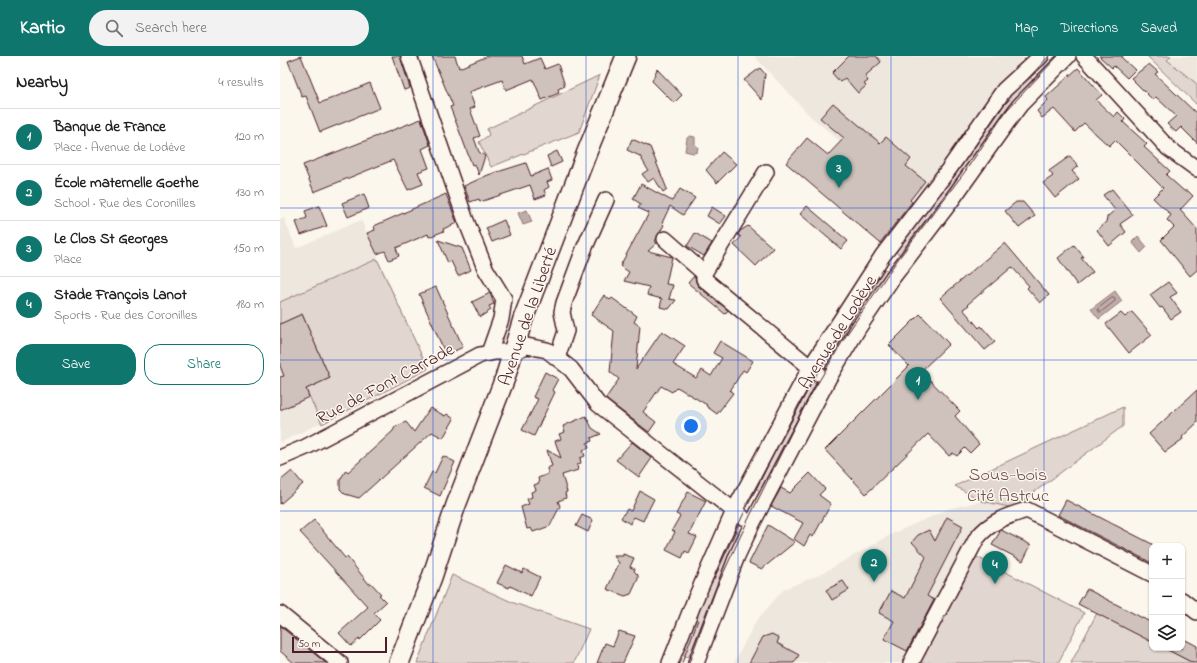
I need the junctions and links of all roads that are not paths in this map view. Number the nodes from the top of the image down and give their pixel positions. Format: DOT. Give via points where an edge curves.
graph roads {
  1 [pos="409,56"];
  2 [pos="626,56"];
  3 [pos="1042,56"];
  4 [pos="1068,56"];
  5 [pos="1084,56"];
  6 [pos="1056,67"];
  7 [pos="1197,169"];
  8 [pos="766,172"];
  9 [pos="606,200"];
  10 [pos="665,239"];
  11 [pos="704,273"];
  12 [pos="524,348"];
  13 [pos="489,352"];
  14 [pos="557,358"];
  15 [pos="810,368"];
  16 [pos="828,379"];
  17 [pos="280,458"];
  18 [pos="734,511"];
  19 [pos="753,522"];
  20 [pos="1149,572"];
  21 [pos="432,577"];
  22 [pos="1185,602"];
  23 [pos="1197,612"];
  24 [pos="280,614"];
  25 [pos="340,663"];
  26 [pos="399,663"];
  27 [pos="670,663"];
  28 [pos="696,663"];
  29 [pos="911,663"];
  1 -- 13 [label="street" via="465,218 485,268 504,299 501,319"];
  2 -- 12 [label="main road, Avenue de la Liberté" via="587,152"];
  3 -- 6 [label="street"];
  3 -- 15 [label="street, Avenue de Lodève" via="1004,90 949,169 883,255"];
  4 -- 6 [label="street, Avenue de Lodève"];
  5 -- 7 [label="street" via="1168,148"];
  6 -- 16 [label="street, Avenue de Lodève" via="1008,121 893,277"];
  8 -- 11 [label="street"];
  9 -- 14 [label="street" via="564,303 562,312 566,331"];
  10 -- 11 [label="street"];
  11 -- 15 [label="street" via="704,279"];
  12 -- 13 [label="street, Rue de Font Carrade"];
  12 -- 14 [label="street" via="547,350"];
  12 -- 21 [label="main road, Avenue de la Liberté" via="515,383 489,451"];
  12 -- 21 [label="main road, Avenue de la Liberté" via="505,378 456,505"];
  13 -- 17 [label="street, Rue de Font Carrade" via="460,364 306,447"];
  14 -- 18 [label="street" via="571,369 598,404"];
  15 -- 16 [label="street"];
  15 -- 18 [label="street, Avenue de Lodève"];
  16 -- 19 [label="street, Avenue de Lodève"];
  18 -- 19 [label="street"];
  18 -- 27 [label="street, Avenue de Lodève"];
  19 -- 28 [label="street, Avenue de Lodève" via="737,556"];
  20 -- 29 [label="street" via="1028,510 1000,518 985,528 969,553"];
  21 -- 26 [label="main road, Avenue de la Liberté"];
  22 -- 23 [label="street"];
  24 -- 25 [label="street"];
}
